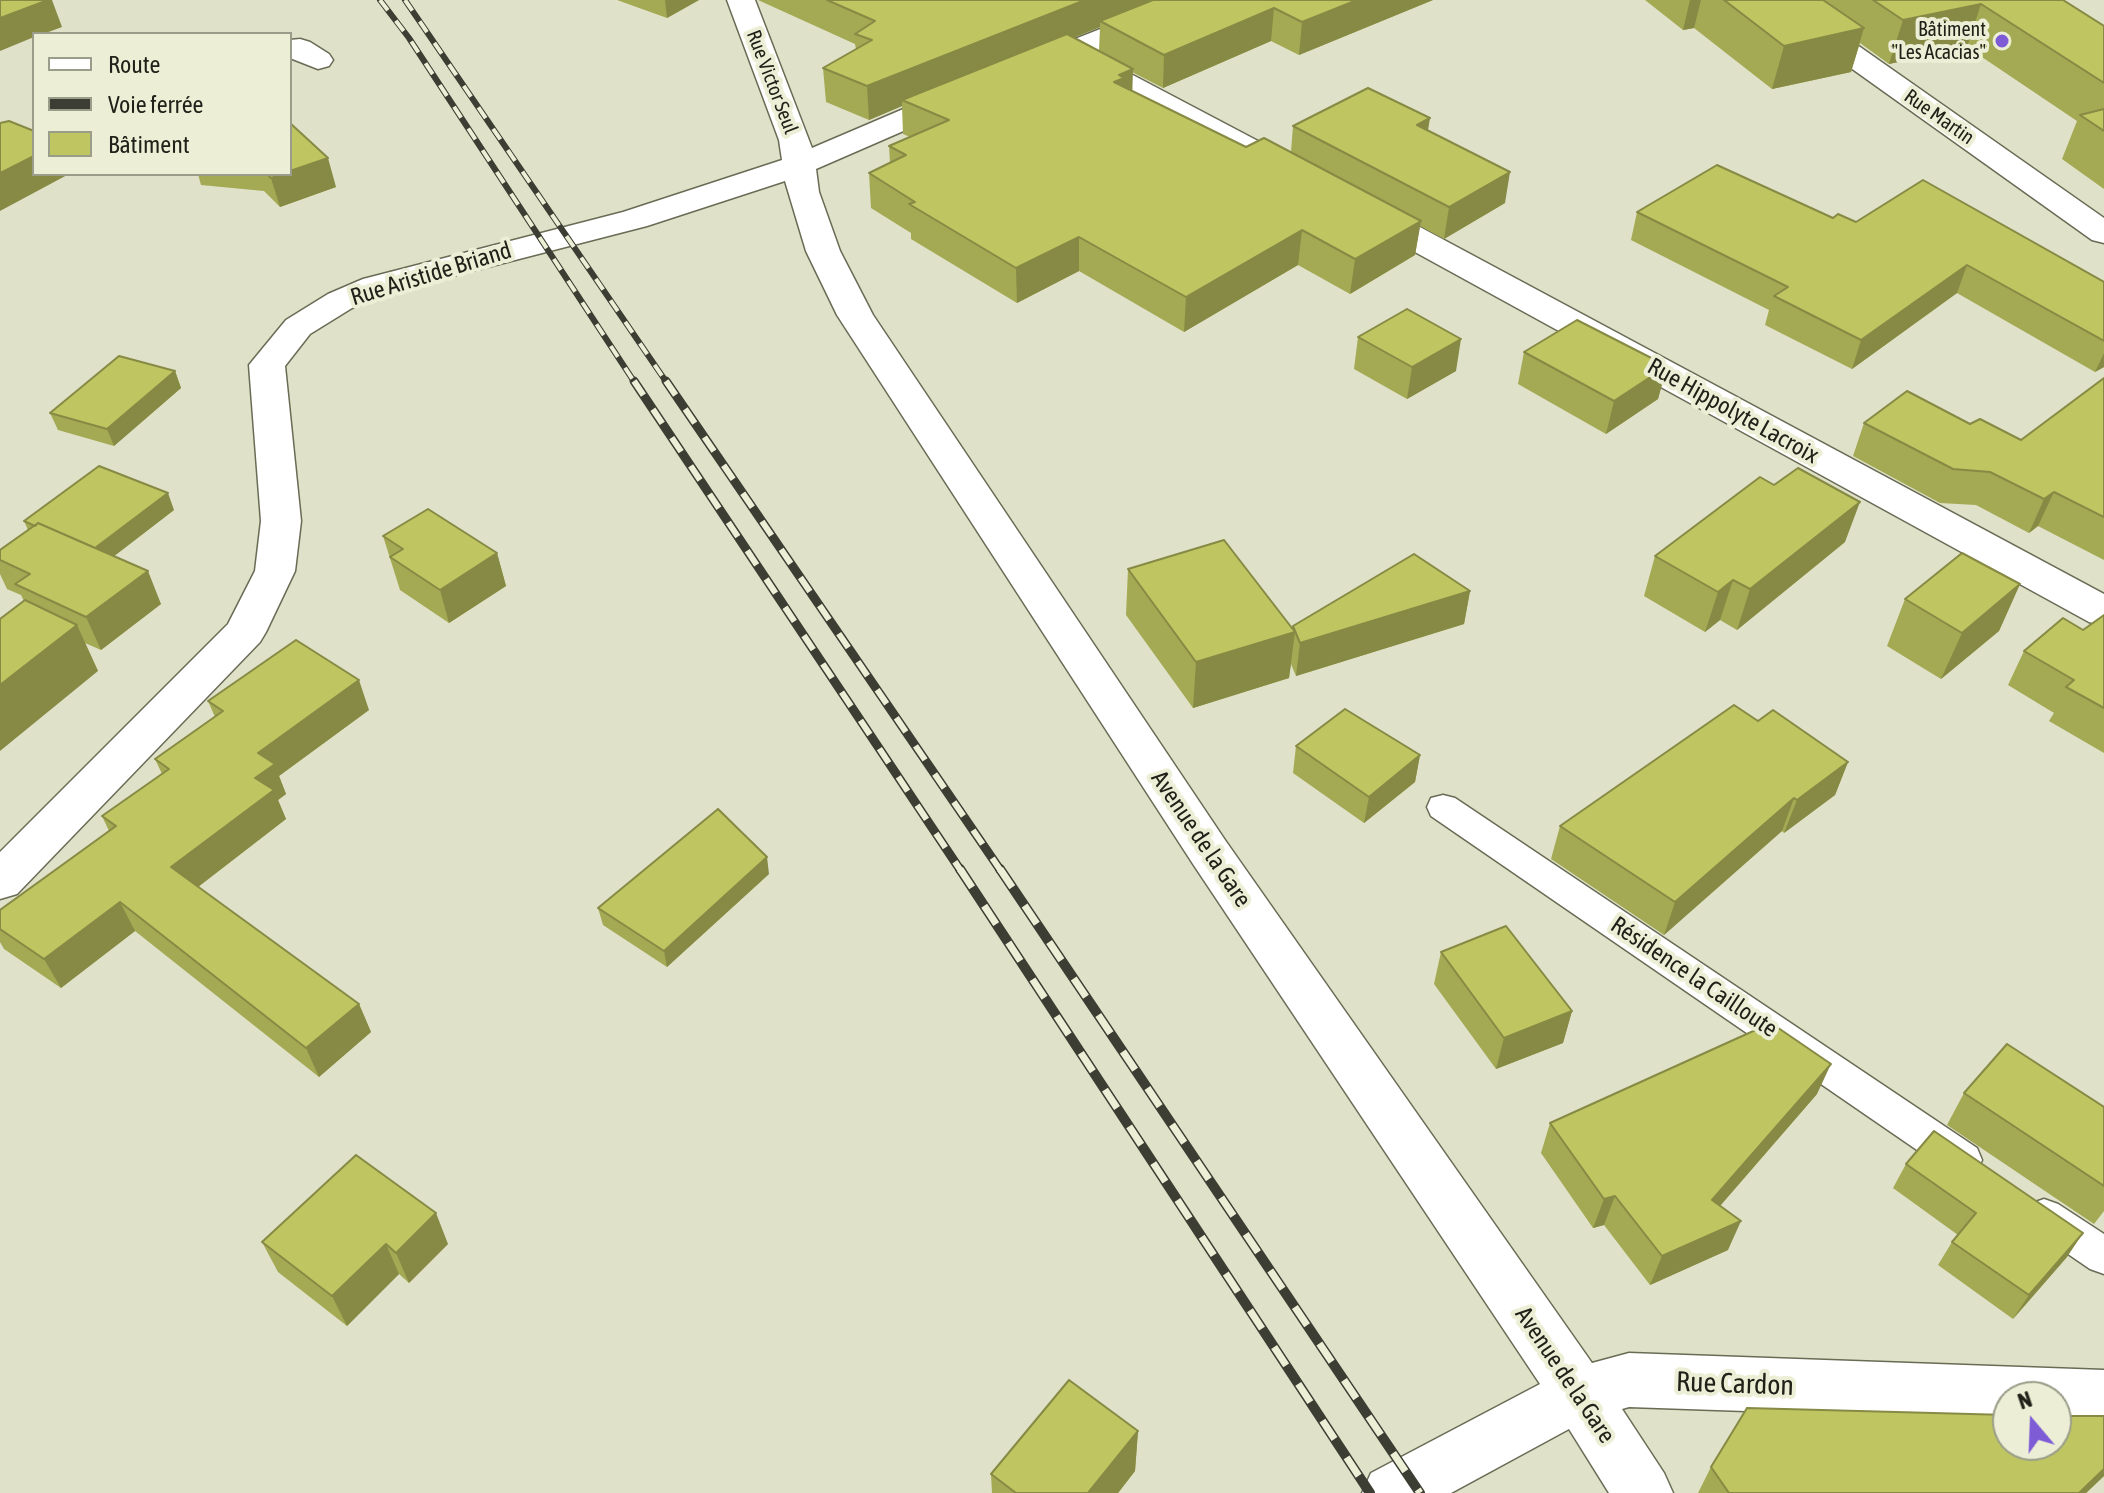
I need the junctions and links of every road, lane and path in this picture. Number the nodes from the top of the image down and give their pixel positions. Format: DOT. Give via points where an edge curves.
graph roads {
  1 [pos="741,0"];
  2 [pos="1199,0"];
  3 [pos="1774,0"];
  4 [pos="292,49"];
  5 [pos="1066,52"];
  6 [pos="318,60"];
  7 [pos="799,165"];
  8 [pos="2104,233"];
  9 [pos="2104,612"];
  10 [pos="1443,807"];
  11 [pos="0,881"];
  12 [pos="2104,1256"];
  13 [pos="1579,1393"];
  14 [pos="2104,1397"];
  15 [pos="1392,1493"];
  16 [pos="1643,1493"];
  1 -- 7 [label="street, Rue Victor Seul" via="795,140"];
  2 -- 5 [label="street, Rue Aristide Briand"];
  3 -- 8 [label="street, Rue Martin"];
  4 -- 6 [label="street"];
  5 -- 7 [label="street, Rue Aristide Briand"];
  5 -- 9 [label="street, Rue Hippolyte Lacroix"];
  7 -- 11 [label="street, Rue Aristide Briand" via="635,219 375,286 298,327 267,365 281,521 275,571 245,632"];
  7 -- 13 [label="street, Avenue de la Gare" via="823,251 855,315 1209,852"];
  10 -- 12 [label="lane, Résidence la Cailloute"];
  13 -- 14 [label="street, Rue Cardon" via="1629,1380"];
  13 -- 15 [label="street, Rue Cardon"];
  13 -- 16 [label="street, Avenue de la Gare"];
}
